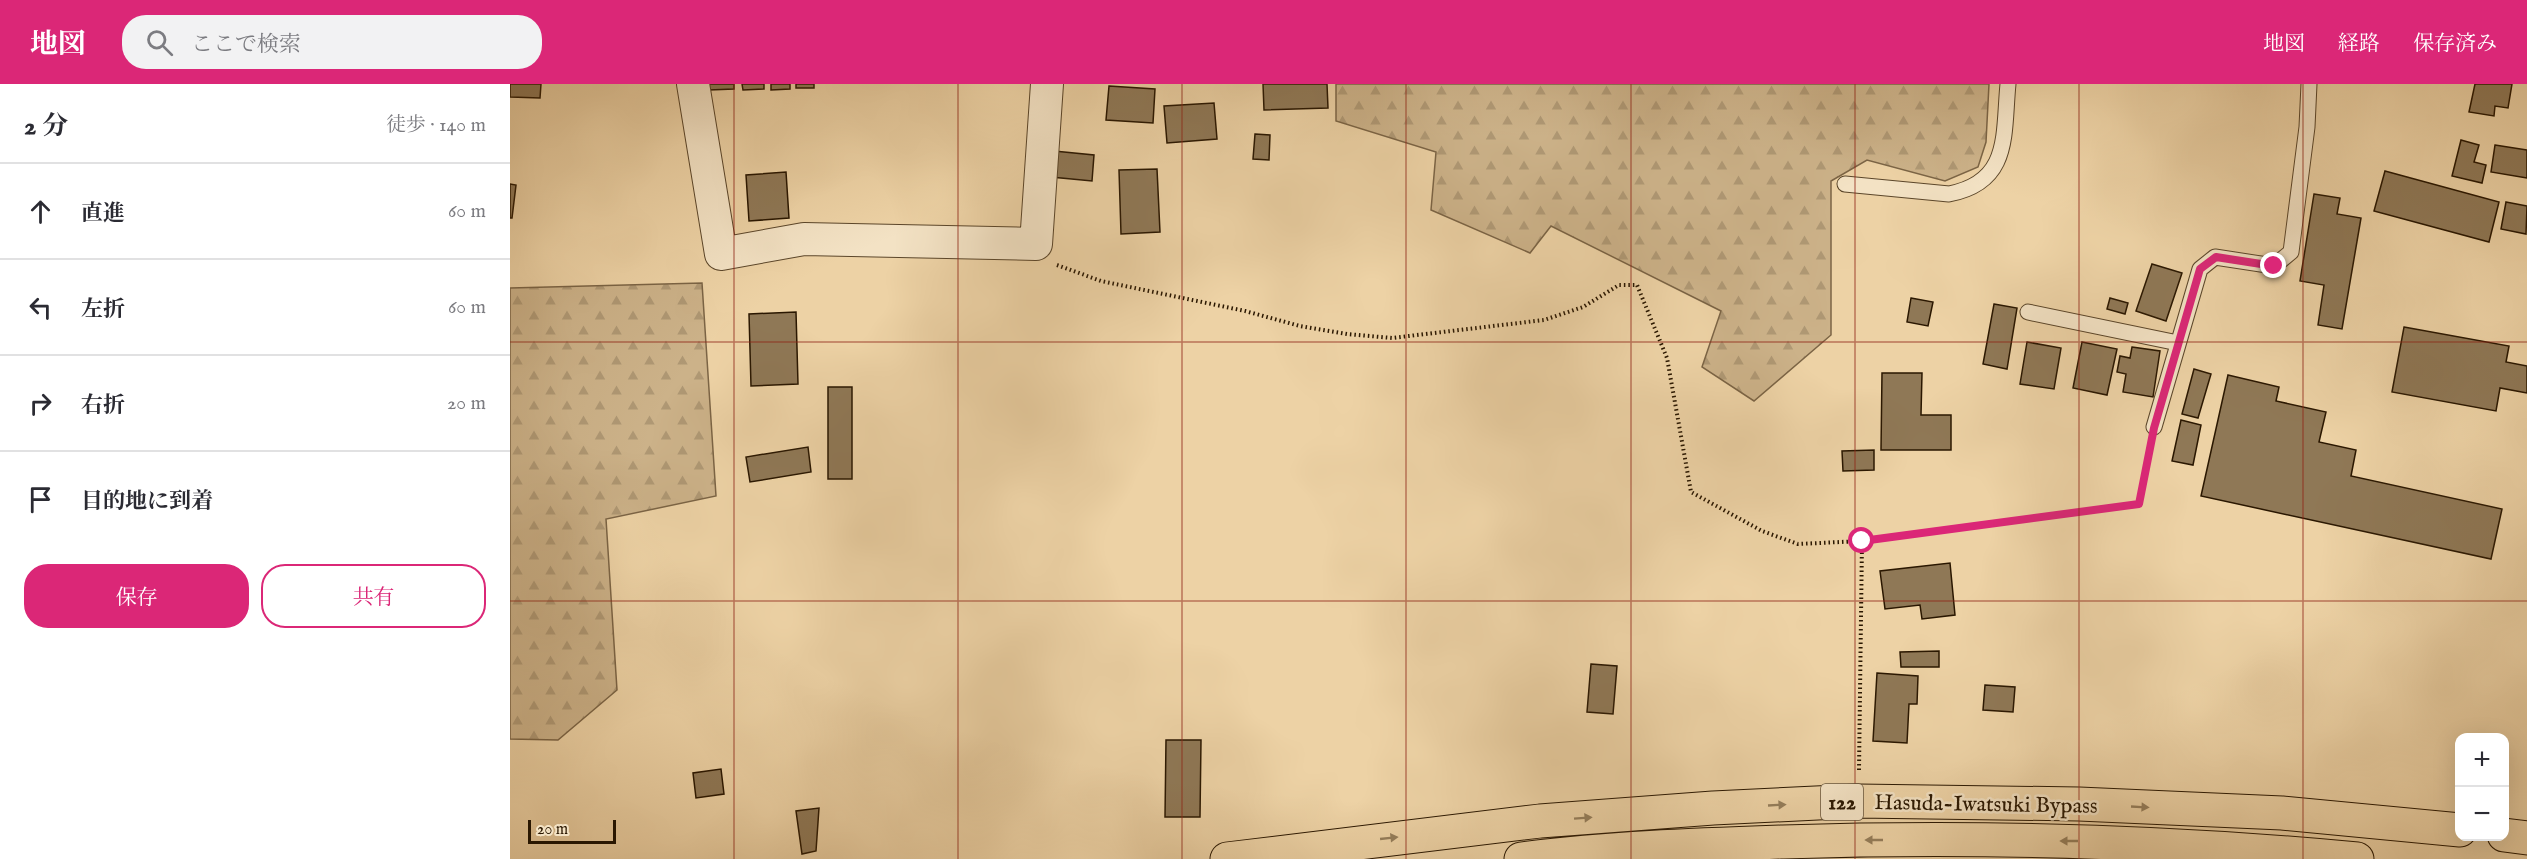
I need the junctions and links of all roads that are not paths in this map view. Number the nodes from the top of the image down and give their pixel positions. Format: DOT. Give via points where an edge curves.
graph roads {
  1 [pos="693,84"];
  2 [pos="1047,84"];
  3 [pos="2008,84"];
  4 [pos="2309,84"];
  5 [pos="1845,184"];
  6 [pos="2028,312"];
  7 [pos="2178,343"];
  8 [pos="2154,428"];
  9 [pos="2455,830"];
  10 [pos="2509,836"];
  11 [pos="2527,838"];
  12 [pos="1227,859"];
  13 [pos="1521,859"];
  14 [pos="2358,859"];
  1 -- 2 [label="street" via="721,254 804,239 1036,244"];
  3 -- 5 [label="lane" via="2001,151 1994,169 1982,182 1949,194"];
  4 -- 7 [label="lane" via="2291,252 2274,266 2216,257 2200,269"];
  6 -- 7 [label="lane"];
  7 -- 8 [label="lane"];
  12 -- 9 [label="highway, Hasuda-Iwatsuki Bypass / 122, one-way" via="1540,821 1858,801 2223,810"];
  10 -- 11 [label="highway"];
  14 -- 13 [label="highway, Hasuda-Iwatsuki Bypass / 122, one-way" via="2084,841 1860,840 1717,844"];
}
